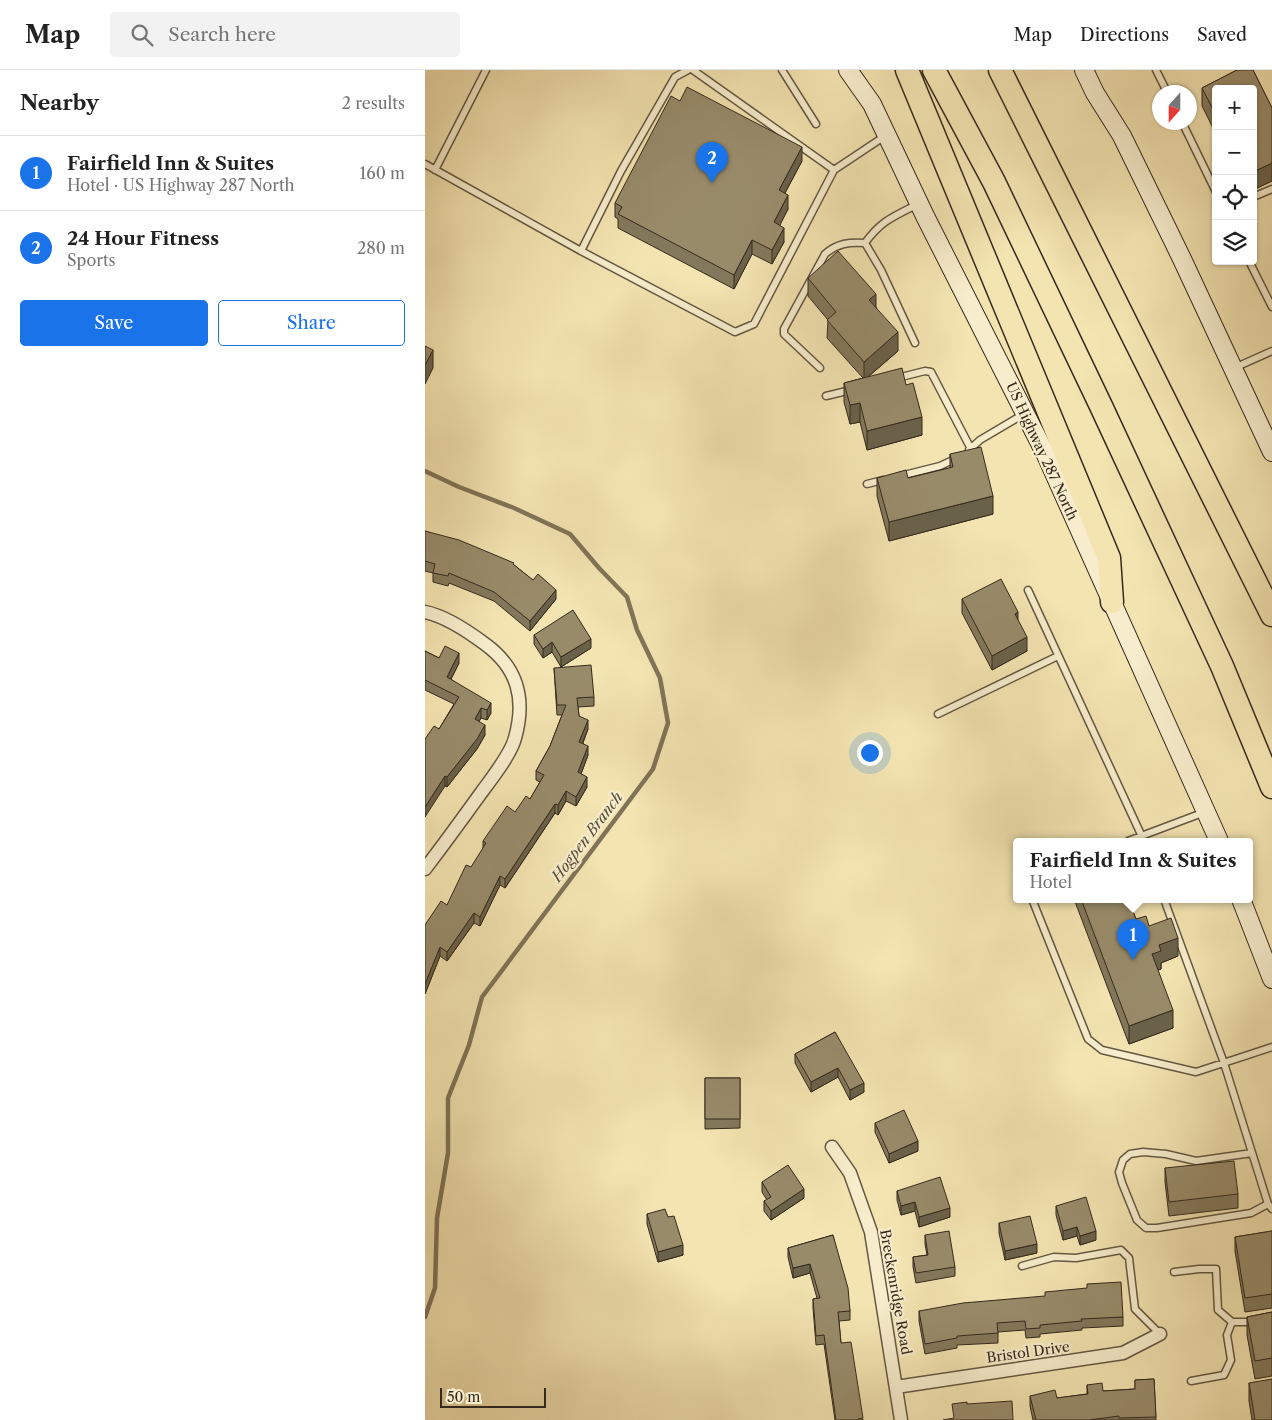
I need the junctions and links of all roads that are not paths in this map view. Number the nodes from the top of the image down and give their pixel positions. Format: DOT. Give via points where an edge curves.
graph roads {
  1 [pos="486,70"];
  2 [pos="688,70"];
  3 [pos="693,70"];
  4 [pos="781,70"];
  5 [pos="848,70"];
  6 [pos="907,70"];
  7 [pos="934,70"];
  8 [pos="1000,70"];
  9 [pos="1083,70"];
  10 [pos="1156,70"];
  11 [pos="1164,85"];
  12 [pos="816,124"];
  13 [pos="1185,130"];
  14 [pos="886,135"];
  15 [pos="425,164"];
  16 [pos="435,170"];
  17 [pos="834,170"];
  18 [pos="1212,184"];
  19 [pos="1272,189"];
  20 [pos="1257,195"];
  21 [pos="919,204"];
  22 [pos="865,243"];
  23 [pos="581,251"];
  24 [pos="1251,265"];
  25 [pos="1272,308"];
  26 [pos="915,343"];
  27 [pos="1272,351"];
  28 [pos="820,368"];
  29 [pos="1233,369"];
  30 [pos="889,380"];
  31 [pos="862,387"];
  32 [pos="826,396"];
  33 [pos="1025,414"];
  34 [pos="971,448"];
  35 [pos="1272,452"];
  36 [pos="867,484"];
  37 [pos="1028,590"];
  38 [pos="1112,602"];
  39 [pos="425,612"];
  40 [pos="1272,615"];
  41 [pos="1058,656"];
  42 [pos="938,714"];
  43 [pos="1272,787"];
  44 [pos="1206,811"];
  45 [pos="1143,838"];
  46 [pos="1145,838"];
  47 [pos="1218,838"];
  48 [pos="425,869"];
  49 [pos="1034,903"];
  50 [pos="1166,903"];
  51 [pos="1243,903"];
  52 [pos="1272,980"];
  53 [pos="1272,1047"];
  54 [pos="1224,1063"];
  55 [pos="832,1147"];
  56 [pos="1252,1153"];
  57 [pos="1270,1207"];
  58 [pos="1022,1266"];
  59 [pos="1174,1272"];
  60 [pos="1263,1320"];
  61 [pos="1232,1322"];
  62 [pos="1160,1334"];
  63 [pos="1191,1382"];
  64 [pos="896,1387"];
  65 [pos="901,1420"];
  1 -- 16 [label="lane"];
  2 -- 23 [label="lane" via="675,77 621,171"];
  3 -- 17 [label="lane"];
  4 -- 12 [label="lane"];
  5 -- 14 [label="main road, US Highway 287 North" via="872,104"];
  6 -- 38 [label="highway" via="1109,558"];
  7 -- 43 [label="highway" via="993,182 1101,406 1222,666"];
  8 -- 40 [label="highway"];
  9 -- 29 [label="main road" via="1122,136"];
  10 -- 11 [label="lane"];
  13 -- 18 [label="lane"];
  14 -- 17 [label="lane"];
  14 -- 21 [label="main road, US Highway 287 North"];
  15 -- 16 [label="lane"];
  16 -- 23 [label="lane"];
  17 -- 23 [label="lane" via="754,324 735,332"];
  19 -- 20 [label="lane"];
  21 -- 22 [label="lane" via="884,221"];
  21 -- 33 [label="main road, US Highway 287 North"];
  22 -- 26 [label="lane"];
  22 -- 28 [label="lane" via="841,244 825,254 784,328 784,334"];
  24 -- 25 [label="lane"];
  27 -- 29 [label="lane"];
  29 -- 35 [label="main road"];
  30 -- 34 [label="lane" via="931,372"];
  31 -- 32 [label="lane"];
  33 -- 34 [label="lane"];
  33 -- 38 [label="main road, US Highway 287 North"];
  34 -- 36 [label="lane" via="940,466"];
  37 -- 41 [label="lane"];
  38 -- 44 [label="main road, US Highway 287 North"];
  39 -- 48 [label="street" via="468,631 497,653 512,672 519,694 515,739 498,770"];
  41 -- 42 [label="lane"];
  41 -- 45 [label="lane"];
  44 -- 46 [label="lane"];
  44 -- 47 [label="main road, US Highway 287 North"];
  49 -- 54 [label="lane" via="1088,1039 1102,1050 1196,1072"];
  50 -- 54 [label="lane"];
  51 -- 52 [label="main road"];
  53 -- 54 [label="lane"];
  54 -- 56 [label="lane"];
  55 -- 64 [label="street, Breckenridge Road" via="850,1173 871,1232"];
  56 -- 57 [label="lane"];
  56 -- 57 [label="lane" via="1197,1161 1143,1152 1130,1154 1123,1160 1119,1172 1137,1220 1146,1228 1251,1213"];
  58 -- 62 [label="lane" via="1054,1257 1076,1258 1121,1250 1129,1258 1135,1309"];
  59 -- 61 [label="lane" via="1215,1269 1218,1310"];
  60 -- 61 [label="lane"];
  61 -- 63 [label="lane" via="1227,1335 1231,1360 1225,1375"];
  62 -- 64 [label="street, Bristol Drive" via="1123,1353"];
  64 -- 65 [label="street, Breckenridge Road"];
}
